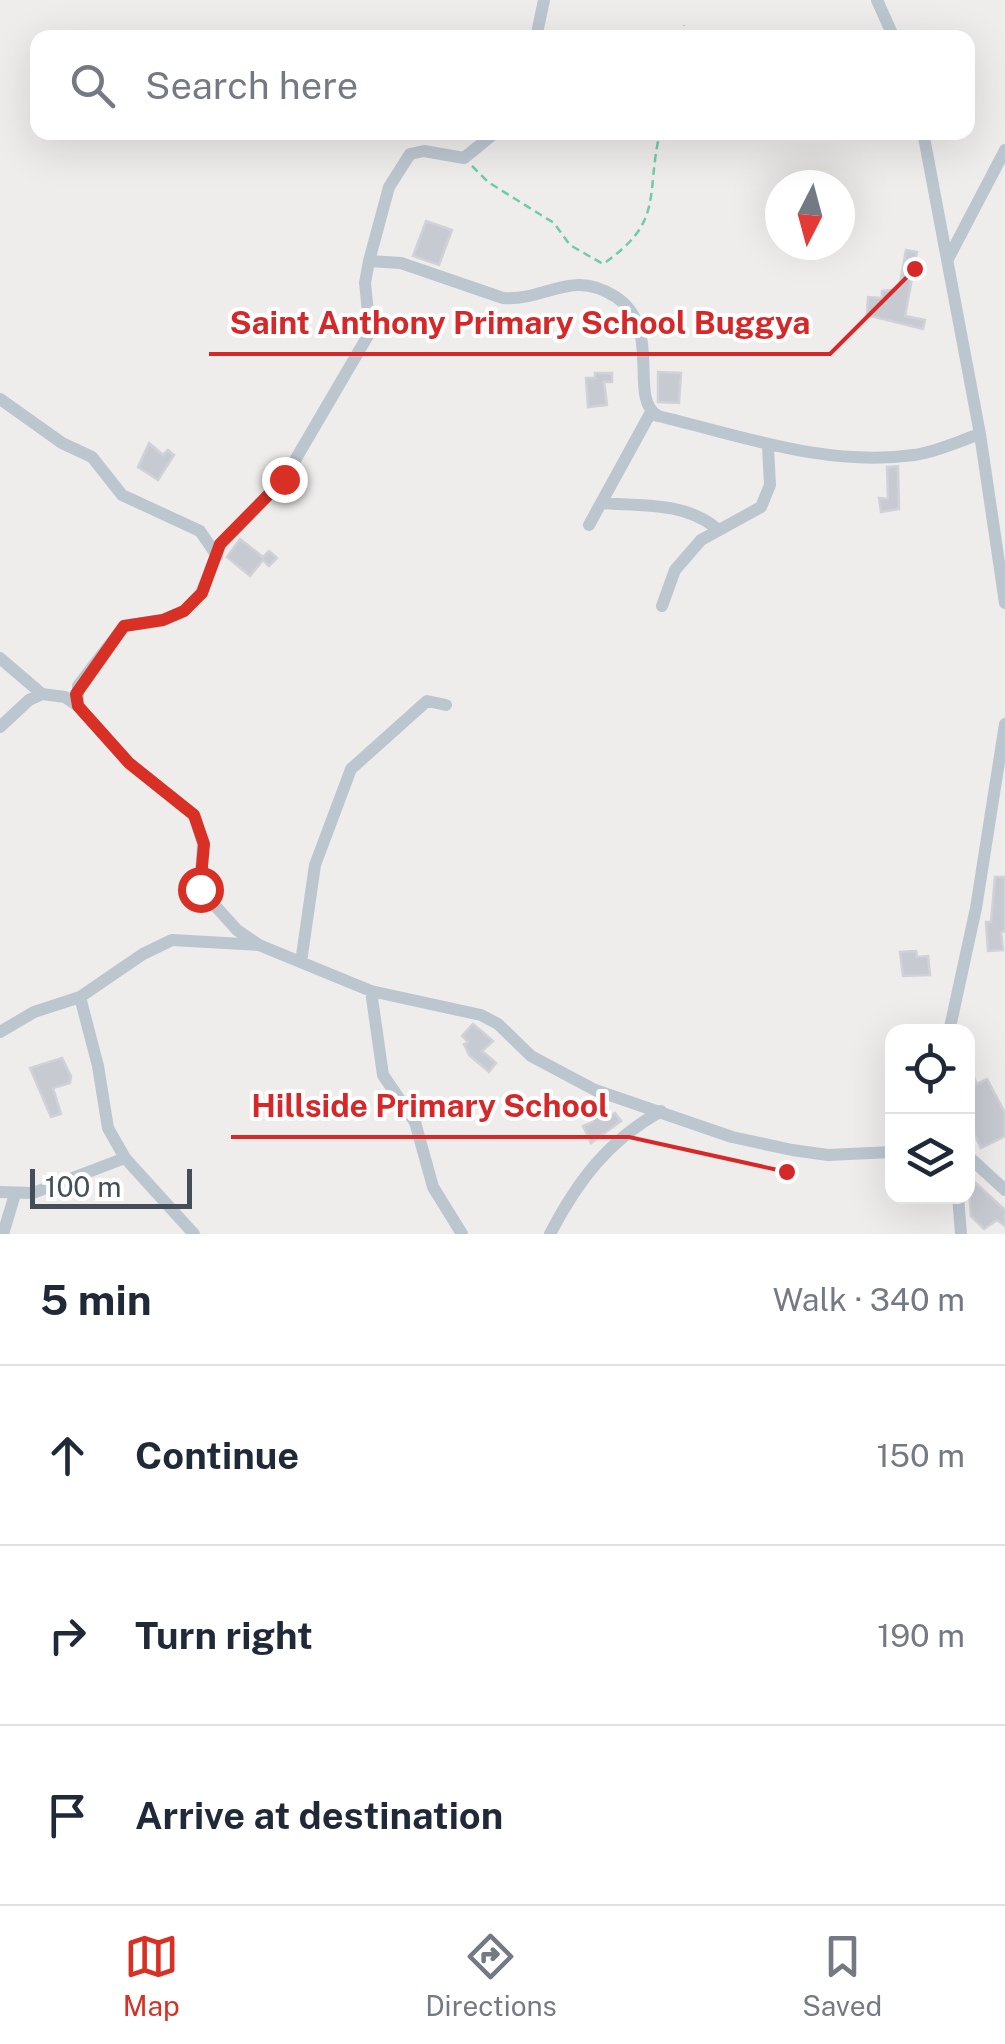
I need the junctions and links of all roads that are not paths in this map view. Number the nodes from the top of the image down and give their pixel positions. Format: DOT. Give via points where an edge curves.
graph roads {
  1 [pos="544,0"];
  2 [pos="877,0"];
  3 [pos="538,30"];
  4 [pos="890,30"];
  5 [pos="486,140"];
  6 [pos="925,140"];
  7 [pos="1005,150"];
  8 [pos="948,259"];
  9 [pos="369,261"];
  10 [pos="0,399"];
  11 [pos="651,412"];
  12 [pos="980,434"];
  13 [pos="768,447"];
  14 [pos="601,504"];
  15 [pos="589,525"];
  16 [pos="716,528"];
  17 [pos="216,556"];
  18 [pos="1005,602"];
  19 [pos="662,606"];
  20 [pos="0,658"];
  21 [pos="42,694"];
  22 [pos="446,705"];
  23 [pos="78,706"];
  24 [pos="1005,724"];
  25 [pos="0,728"];
  26 [pos="258,945"];
  27 [pos="301,962"];
  28 [pos="371,991"];
  29 [pos="80,997"];
  30 [pos="950,1024"];
  31 [pos="0,1032"];
  32 [pos="662,1111"];
  33 [pos="885,1152"];
  34 [pos="125,1158"];
  35 [pos="975,1162"];
  36 [pos="1005,1190"];
  37 [pos="0,1192"];
  38 [pos="15,1194"];
  39 [pos="959,1204"];
  40 [pos="4,1234"];
  41 [pos="194,1234"];
  42 [pos="462,1234"];
  43 [pos="550,1234"];
  44 [pos="962,1234"];
  1 -- 3 [label="street"];
  2 -- 4 [label="street"];
  5 -- 9 [label="street" via="464,158 410,154 388,187"];
  6 -- 8 [label="street"];
  7 -- 8 [label="street"];
  8 -- 12 [label="street"];
  9 -- 11 [label="street" via="401,263 503,298 580,283 599,288 631,310 642,330"];
  9 -- 17 [label="street" via="370,332 363,346 284,479"];
  10 -- 17 [label="street" via="92,457 122,495 200,531"];
  11 -- 13 [label="street"];
  11 -- 14 [label="street"];
  12 -- 13 [label="street" via="926,452 865,459"];
  12 -- 18 [label="street"];
  13 -- 16 [label="street" via="770,485 761,508"];
  14 -- 15 [label="street"];
  14 -- 16 [label="street" via="683,510"];
  16 -- 19 [label="street" via="675,570"];
  17 -- 23 [label="street" via="202,593 184,611 124,626 78,686"];
  20 -- 21 [label="street"];
  21 -- 23 [label="street" via="65,696"];
  21 -- 25 [label="street"];
  22 -- 27 [label="street" via="428,702 351,769 315,865"];
  23 -- 26 [label="street" via="129,763 194,815 204,844 200,889"];
  24 -- 30 [label="street"];
  26 -- 27 [label="street"];
  26 -- 29 [label="street" via="172,940"];
  27 -- 28 [label="street"];
  28 -- 32 [label="street" via="481,1015 566,1077"];
  28 -- 42 [label="street" via="383,1075 415,1122 433,1187"];
  29 -- 31 [label="street"];
  29 -- 34 [label="street" via="108,1128"];
  32 -- 33 [label="street" via="732,1138 792,1150"];
  32 -- 43 [label="street" via="599,1156"];
  34 -- 38 [label="street" via="50,1189"];
  34 -- 41 [label="street"];
  35 -- 36 [label="street"];
  37 -- 38 [label="street"];
  38 -- 40 [label="street"];
  39 -- 44 [label="street"];
}
